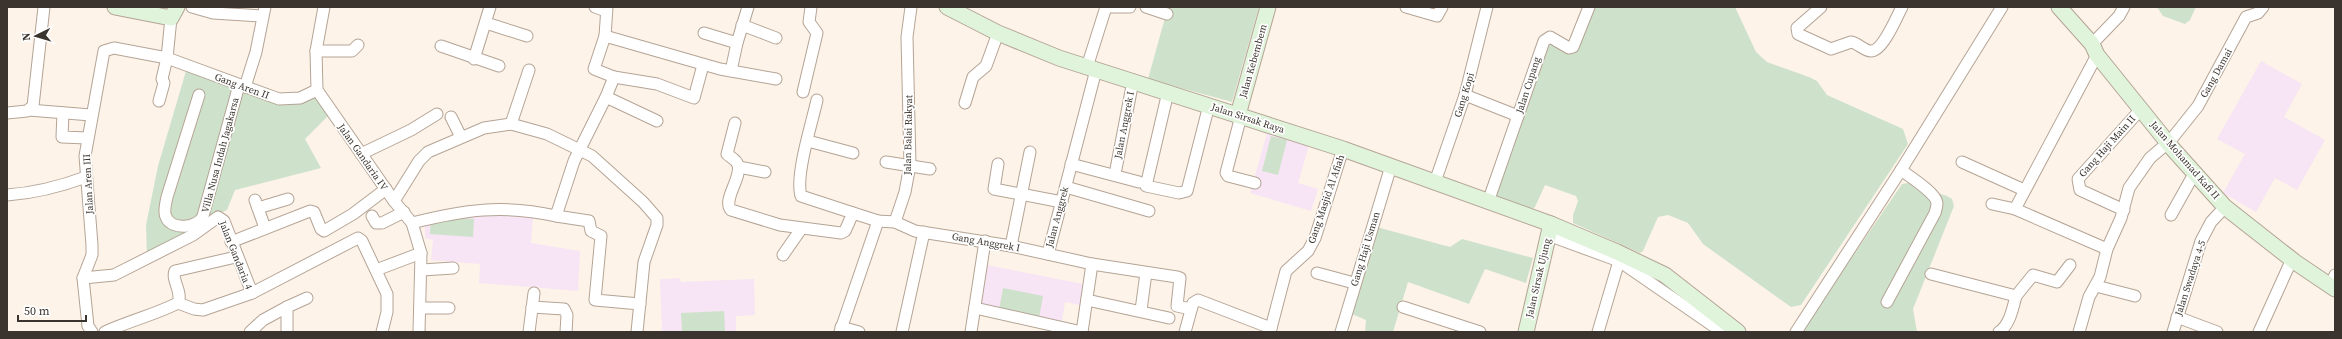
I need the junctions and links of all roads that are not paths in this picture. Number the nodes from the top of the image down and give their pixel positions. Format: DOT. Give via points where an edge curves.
graph roads {
  1 [pos="44,7"];
  2 [pos="115,7"];
  3 [pos="192,7"];
  4 [pos="324,7"];
  5 [pos="490,7"];
  6 [pos="595,7"];
  7 [pos="748,7"];
  8 [pos="811,7"];
  9 [pos="911,7"];
  10 [pos="947,7"];
  11 [pos="1106,7"];
  12 [pos="1111,7"];
  13 [pos="1130,7"];
  14 [pos="1146,7"];
  15 [pos="1268,7"];
  16 [pos="1406,7"];
  17 [pos="1442,7"];
  18 [pos="1488,7"];
  19 [pos="1589,7"];
  20 [pos="1821,7"];
  21 [pos="1902,7"];
  22 [pos="2002,7"];
  23 [pos="2059,7"];
  24 [pos="2124,7"];
  25 [pos="2263,7"];
  26 [pos="606,9"];
  27 [pos="174,12"];
  28 [pos="264,12"];
  29 [pos="1167,14"];
  30 [pos="486,23"];
  31 [pos="742,25"];
  32 [pos="704,33"];
  33 [pos="998,33"];
  34 [pos="527,36"];
  35 [pos="605,36"];
  36 [pos="776,38"];
  37 [pos="737,43"];
  38 [pos="358,45"];
  39 [pos="441,46"];
  40 [pos="2094,49"];
  41 [pos="316,51"];
  42 [pos="167,58"];
  43 [pos="474,59"];
  44 [pos="703,65"];
  45 [pos="499,66"];
  46 [pos="1092,69"];
  47 [pos="529,70"];
  48 [pos="731,72"];
  49 [pos="614,77"];
  50 [pos="776,79"];
  51 [pos="1133,81"];
  52 [pos="240,87"];
  53 [pos="317,90"];
  54 [pos="803,92"];
  55 [pos="1168,92"];
  56 [pos="1465,95"];
  57 [pos="198,96"];
  58 [pos="606,97"];
  59 [pos="817,100"];
  60 [pos="159,101"];
  61 [pos="965,104"];
  62 [pos="1209,105"];
  63 [pos="2141,109"];
  64 [pos="29,110"];
  65 [pos="7,113"];
  66 [pos="63,113"];
  67 [pos="437,114"];
  68 [pos="91,115"];
  69 [pos="1239,115"];
  70 [pos="451,116"];
  71 [pos="1518,116"];
  72 [pos="657,121"];
  73 [pos="735,123"];
  74 [pos="511,124"];
  75 [pos="461,137"];
  76 [pos="87,138"];
  77 [pos="2171,139"];
  78 [pos="808,141"];
  79 [pos="1343,149"];
  80 [pos="579,150"];
  81 [pos="1030,152"];
  82 [pos="853,153"];
  83 [pos="361,154"];
  84 [pos="886,162"];
  85 [pos="1962,162"];
  86 [pos="998,164"];
  87 [pos="1072,164"];
  88 [pos="910,165"];
  89 [pos="1391,166"];
  90 [pos="739,167"];
  91 [pos="930,169"];
  92 [pos="1116,169"];
  93 [pos="1901,170"];
  94 [pos="765,172"];
  95 [pos="2194,174"];
  96 [pos="86,177"];
  97 [pos="1139,182"];
  98 [pos="1435,182"];
  99 [pos="1255,183"];
  100 [pos="1066,187"];
  101 [pos="386,189"];
  102 [pos="2024,190"];
  103 [pos="7,195"];
  104 [pos="1021,195"];
  105 [pos="288,199"];
  106 [pos="394,201"];
  107 [pos="1062,202"];
  108 [pos="1488,202"];
  109 [pos="1992,204"];
  110 [pos="2225,207"];
  111 [pos="2015,209"];
  112 [pos="2124,210"];
  113 [pos="1149,211"];
  114 [pos="404,212"];
  115 [pos="853,213"];
  116 [pos="2171,215"];
  117 [pos="372,216"];
  118 [pos="556,216"];
  119 [pos="878,221"];
  120 [pos="895,222"];
  121 [pos="412,223"];
  122 [pos="265,228"];
  123 [pos="801,229"];
  124 [pos="1550,230"];
  125 [pos="924,232"];
  126 [pos="231,242"];
  127 [pos="985,242"];
  128 [pos="1011,246"];
  129 [pos="2107,249"];
  130 [pos="421,253"];
  131 [pos="1048,254"];
  132 [pos="783,255"];
  133 [pos="236,257"];
  134 [pos="2294,260"];
  135 [pos="1619,261"];
  136 [pos="1092,264"];
  137 [pos="2070,265"];
  138 [pos="376,268"];
  139 [pos="454,268"];
  140 [pos="422,270"];
  141 [pos="1317,272"];
  142 [pos="1146,273"];
  143 [pos="1931,274"];
  144 [pos="83,278"];
  145 [pos="2333,282"];
  146 [pos="1354,283"];
  147 [pos="2096,286"];
  148 [pos="252,293"];
  149 [pos="534,293"];
  150 [pos="2016,296"];
  151 [pos="2135,296"];
  152 [pos="307,298"];
  153 [pos="1087,300"];
  154 [pos="1887,302"];
  155 [pos="178,303"];
  156 [pos="640,304"];
  157 [pos="287,307"];
  158 [pos="532,307"];
  159 [pos="1403,307"];
  160 [pos="420,308"];
  161 [pos="449,308"];
  162 [pos="975,308"];
  163 [pos="1191,309"];
  164 [pos="1141,310"];
  165 [pos="2177,317"];
  166 [pos="1170,318"];
  167 [pos="1703,326"];
  168 [pos="1457,328"];
  169 [pos="840,330"];
  170 [pos="1271,330"];
  171 [pos="92,332"];
  172 [pos="105,332"];
  173 [pos="250,332"];
  174 [pos="287,332"];
  175 [pos="382,332"];
  176 [pos="419,332"];
  177 [pos="529,332"];
  178 [pos="566,332"];
  179 [pos="637,332"];
  180 [pos="859,332"];
  181 [pos="902,332"];
  182 [pos="971,332"];
  183 [pos="1082,332"];
  184 [pos="1185,332"];
  185 [pos="1341,332"];
  186 [pos="1480,332"];
  187 [pos="1526,332"];
  188 [pos="1598,332"];
  189 [pos="1722,332"];
  190 [pos="1738,332"];
  191 [pos="1796,332"];
  192 [pos="1999,332"];
  193 [pos="2079,332"];
  194 [pos="2172,332"];
  195 [pos="2217,332"];
  196 [pos="2259,332"];
  197 [pos="2263,332"];
  1 -- 64 [label="street" via="34,103"];
  2 -- 27 [label="street"];
  3 -- 28 [label="street" via="213,12"];
  4 -- 41 [label="street"];
  5 -- 30 [label="street"];
  6 -- 26 [label="street"];
  7 -- 31 [label="street"];
  8 -- 54 [label="street" via="809,22 817,33"];
  9 -- 88 [label="street, Jalan Balai Rakyat" via="907,37"];
  10 -- 33 [label="street, Jalan Sirsak Raya"];
  11 -- 46 [label="street, Jalan Anggrek"];
  12 -- 13 [label="street"];
  14 -- 29 [label="street"];
  15 -- 69 [label="street, Jalan Kebembem"];
  16 -- 17 [label="street" via="1436,16 1440,14"];
  18 -- 56 [label="street, Gang Kopi"];
  19 -- 71 [label="street, Jalan Cupang" via="1573,47 1569,48 1550,37 1544,41"];
  20 -- 21 [label="street" via="1797,28 1798,34 1831,49 1851,42 1870,51 1876,50 1889,34"];
  22 -- 93 [label="street"];
  23 -- 40 [label="street, Jalan Mohamad Kafi II"];
  24 -- 40 [label="street"];
  25 -- 77 [label="street, Gang Damai" via="2258,13 2246,17 2198,106"];
  26 -- 35 [label="street"];
  27 -- 42 [label="street"];
  28 -- 52 [label="street" via="256,52"];
  30 -- 34 [label="street"];
  30 -- 43 [label="street"];
  31 -- 36 [label="street"];
  31 -- 37 [label="street"];
  32 -- 37 [label="street"];
  33 -- 46 [label="street, Jalan Sirsak Raya"];
  33 -- 61 [label="street" via="986,66 973,77"];
  35 -- 44 [label="street"];
  35 -- 49 [label="street" via="594,69"];
  37 -- 48 [label="street"];
  38 -- 41 [label="street" via="352,51"];
  39 -- 43 [label="street"];
  40 -- 63 [label="street, Jalan Mohamad Kafi II"];
  40 -- 102 [label="street"];
  41 -- 53 [label="street"];
  42 -- 52 [label="street, Gang Aren II"];
  42 -- 60 [label="street"];
  42 -- 68 [label="street, Jalan Aren III" via="114,48 106,49"];
  43 -- 45 [label="street"];
  44 -- 48 [label="street"];
  44 -- 49 [label="street" via="694,98 657,84"];
  46 -- 51 [label="street, Jalan Sirsak Raya"];
  46 -- 87 [label="street, Jalan Anggrek"];
  47 -- 74 [label="street"];
  48 -- 50 [label="street"];
  49 -- 58 [label="street"];
  51 -- 55 [label="street, Jalan Sirsak Raya"];
  51 -- 92 [label="street, Jalan Anggrek I"];
  52 -- 53 [label="street, Gang Aren II" via="287,100 300,98"];
  52 -- 57 [label="street, Villa Nusa Indah Jagakarsa" via="203,216 197,224 189,226 173,223 166,218 165,213 167,197"];
  53 -- 83 [label="street, Jalan Gandaria IV"];
  55 -- 62 [label="street, Jalan Sirsak Raya"];
  55 -- 62 [label="street" via="1146,186 1179,193 1187,191"];
  56 -- 71 [label="street"];
  56 -- 98 [label="street, Gang Kopi"];
  58 -- 72 [label="street"];
  58 -- 80 [label="street"];
  59 -- 78 [label="street"];
  62 -- 69 [label="street, Jalan Sirsak Raya"];
  63 -- 77 [label="street, Jalan Mohamad Kafi II"];
  63 -- 112 [label="street, Gang Haji Main II" via="2077,184 2080,190"];
  64 -- 65 [label="street"];
  64 -- 66 [label="street"];
  66 -- 68 [label="street"];
  66 -- 76 [label="street" via="62,137"];
  67 -- 83 [label="street" via="411,130"];
  68 -- 76 [label="street, Jalan Aren III"];
  69 -- 79 [label="street, Jalan Sirsak Raya"];
  69 -- 99 [label="street" via="1226,173 1228,176"];
  70 -- 75 [label="street"];
  71 -- 108 [label="street, Jalan Cupang"];
  73 -- 90 [label="street" via="727,154"];
  74 -- 75 [label="street" via="484,128"];
  74 -- 80 [label="street" via="547,134"];
  75 -- 106 [label="street" via="435,147 423,156"];
  76 -- 96 [label="street, Jalan Aren III"];
  77 -- 95 [label="street, Jalan Mohamad Kafi II"];
  77 -- 112 [label="street, Gang Damai" via="2150,158 2129,188"];
  78 -- 82 [label="street"];
  78 -- 115 [label="street" via="800,182 802,196"];
  79 -- 89 [label="street, Jalan Sirsak Raya"];
  79 -- 170 [label="street, Gang Masjid Al Afiah" via="1315,238 1308,251 1286,272 1274,302"];
  80 -- 118 [label="street"];
  80 -- 156 [label="street" via="592,156 657,215 658,226 644,262"];
  81 -- 104 [label="street"];
  83 -- 101 [label="street, Jalan Gandaria IV"];
  84 -- 88 [label="street"];
  85 -- 102 [label="street"];
  86 -- 104 [label="street" via="993,188"];
  87 -- 97 [label="street"];
  87 -- 100 [label="street, Jalan Anggrek"];
  88 -- 91 [label="street"];
  88 -- 120 [label="street, Jalan Balai Rakyat" via="905,192"];
  89 -- 98 [label="street, Jalan Sirsak Raya"];
  89 -- 146 [label="street, Gang Haji Usman"];
  90 -- 94 [label="street"];
  90 -- 123 [label="street" via="728,202 730,209 747,216"];
  93 -- 154 [label="street" via="1934,196 1937,203 1935,213"];
  93 -- 191 [label="street"];
  95 -- 110 [label="street, Jalan Mohamad Kafi II"];
  95 -- 116 [label="street"];
  96 -- 103 [label="street" via="43,191"];
  96 -- 144 [label="street, Jalan Aren III" via="92,256"];
  98 -- 108 [label="street, Jalan Sirsak Raya"];
  100 -- 107 [label="street, Jalan Anggrek"];
  100 -- 113 [label="street"];
  101 -- 106 [label="street, Jalan Gandaria IV"];
  101 -- 122 [label="street" via="353,214 324,230 321,229 312,211"];
  102 -- 111 [label="street"];
  104 -- 107 [label="street"];
  104 -- 128 [label="street"];
  105 -- 122 [label="street" via="256,204"];
  106 -- 114 [label="street, Jalan Gandaria IV"];
  107 -- 131 [label="street, Jalan Anggrek"];
  108 -- 124 [label="street, Jalan Sirsak Raya"];
  109 -- 111 [label="street"];
  110 -- 134 [label="street, Jalan Mohamad Kafi II"];
  110 -- 165 [label="street, Jalan Swadaya 4-5" via="2211,222 2201,241"];
  111 -- 129 [label="street"];
  112 -- 129 [label="street, Gang Damai"];
  114 -- 117 [label="street" via="380,224 376,223"];
  114 -- 121 [label="street, Jalan Gandaria IV"];
  115 -- 119 [label="street"];
  115 -- 123 [label="street" via="843,232"];
  118 -- 121 [label="street" via="514,210 475,209"];
  118 -- 156 [label="street" via="589,221 591,231 601,236 595,300"];
  119 -- 120 [label="street"];
  119 -- 169 [label="street"];
  120 -- 125 [label="street, Gang Anggrek I"];
  121 -- 130 [label="street, Jalan Gandaria IV"];
  122 -- 126 [label="street"];
  123 -- 132 [label="street"];
  124 -- 135 [label="street"];
  124 -- 187 [label="street, Jalan Sirsak Ujung"];
  124 -- 190 [label="street, Jalan Sirsak Raya" via="1654,269 1675,282"];
  125 -- 127 [label="street, Gang Anggrek I"];
  125 -- 181 [label="street"];
  126 -- 133 [label="street, Jalan Gandaria 4"];
  126 -- 144 [label="street, Jalan Gandaria 4" via="224,221 218,217 192,235 114,275"];
  127 -- 128 [label="street, Gang Anggrek I"];
  127 -- 162 [label="street"];
  128 -- 131 [label="street, Gang Anggrek I"];
  129 -- 147 [label="street, Gang Damai"];
  130 -- 138 [label="street"];
  130 -- 140 [label="street, Jalan Gandaria IV"];
  131 -- 136 [label="street, Jalan Anggrek"];
  133 -- 148 [label="street, Jalan Gandaria 4"];
  133 -- 155 [label="street" via="175,271 180,296"];
  134 -- 145 [label="street, Jalan Mohamad Kafi II"];
  134 -- 196 [label="street"];
  134 -- 197 [label="street"];
  135 -- 167 [label="street"];
  135 -- 188 [label="street"];
  136 -- 142 [label="street, Jalan Anggrek"];
  136 -- 153 [label="street"];
  137 -- 150 [label="street" via="2056,282 2033,275"];
  138 -- 148 [label="street, Jalan Gandaria 4" via="362,241 357,238"];
  138 -- 175 [label="street, Jalan Gandaria 4" via="388,302"];
  139 -- 140 [label="street"];
  140 -- 160 [label="street, Jalan Gandaria IV"];
  141 -- 146 [label="street"];
  142 -- 163 [label="street, Jalan Anggrek" via="1180,278 1178,306"];
  142 -- 164 [label="street"];
  143 -- 150 [label="street"];
  144 -- 171 [label="street, Jalan Aren III" via="88,326"];
  146 -- 185 [label="street, Gang Haji Usman"];
  147 -- 151 [label="street"];
  147 -- 193 [label="street, Gang Damai" via="2089,297"];
  148 -- 155 [label="street" via="208,309 194,309"];
  149 -- 158 [label="street"];
  150 -- 192 [label="street" via="2011,315"];
  152 -- 157 [label="street"];
  153 -- 164 [label="street"];
  153 -- 183 [label="street"];
  155 -- 172 [label="street"];
  156 -- 179 [label="street"];
  157 -- 173 [label="street" via="263,320"];
  157 -- 174 [label="street"];
  158 -- 177 [label="street"];
  158 -- 178 [label="street" via="564,309 567,315"];
  159 -- 168 [label="street"];
  160 -- 161 [label="street"];
  160 -- 176 [label="street, Jalan Gandaria IV"];
  162 -- 182 [label="street"];
  162 -- 183 [label="street"];
  163 -- 170 [label="street" via="1194,302 1200,301"];
  163 -- 184 [label="street"];
  164 -- 166 [label="street"];
  165 -- 194 [label="street, Jalan Swadaya 4-5"];
  165 -- 195 [label="street"];
  167 -- 189 [label="street"];
  168 -- 186 [label="street"];
  169 -- 180 [label="street"];
}
